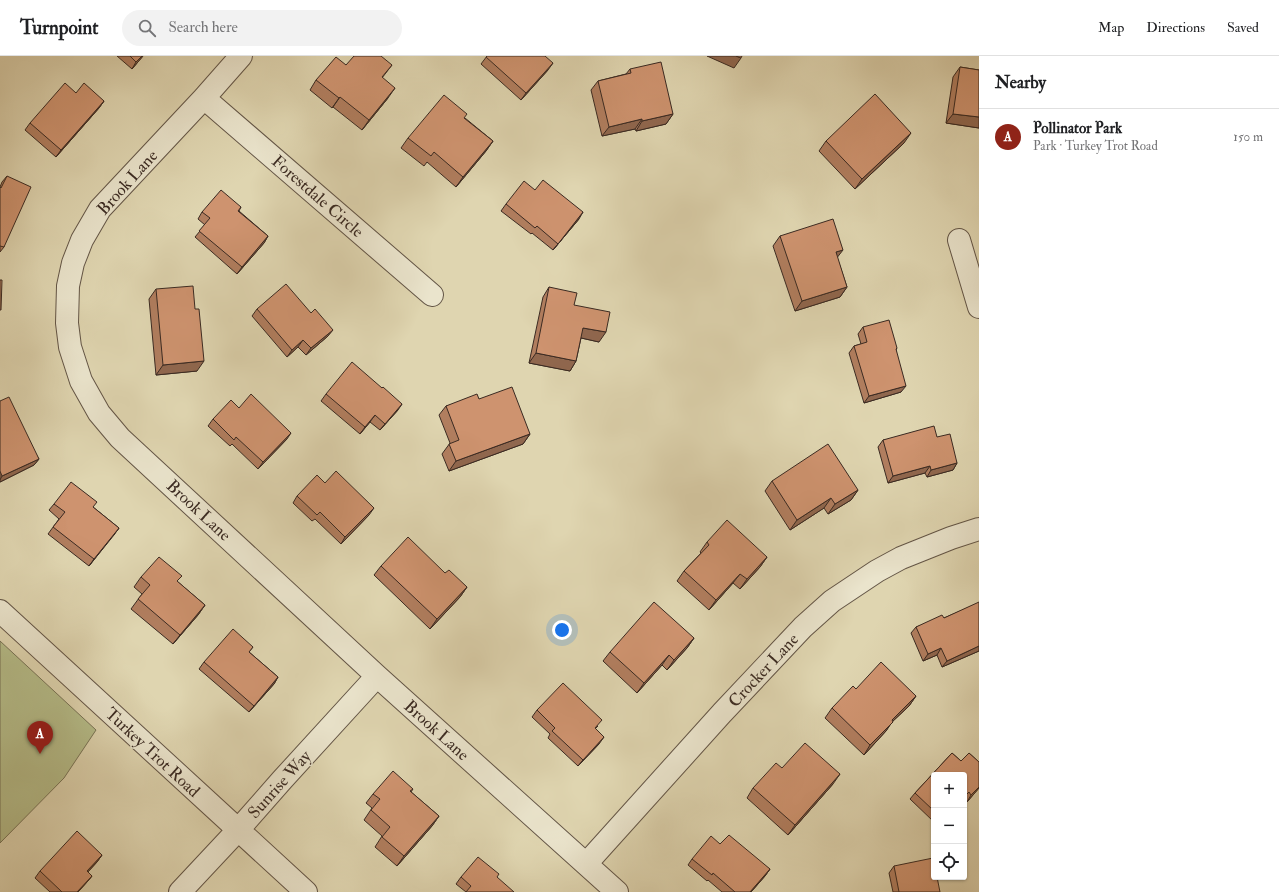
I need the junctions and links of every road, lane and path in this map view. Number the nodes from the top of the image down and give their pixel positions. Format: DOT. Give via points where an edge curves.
graph roads {
  1 [pos="241,56"];
  2 [pos="204,98"];
  3 [pos="959,240"];
  4 [pos="432,295"];
  5 [pos="979,307"];
  6 [pos="979,529"];
  7 [pos="0,611"];
  8 [pos="378,676"];
  9 [pos="238,830"];
  10 [pos="586,864"];
  11 [pos="180,892"];
  12 [pos="306,892"];
  13 [pos="616,892"];
  1 -- 2 [label="street, Brook Lane"];
  2 -- 4 [label="street, Forestdale Circle"];
  2 -- 8 [label="street, Brook Lane" via="100,209 82,240 68,286 67,323 70,347 81,381 99,413 120,438"];
  3 -- 5 [label="street"];
  6 -- 10 [label="street, Crocker Lane" via="901,558 832,601 803,627 727,707"];
  7 -- 9 [label="street, Turkey Trot Road"];
  8 -- 9 [label="street, Sunrise Way"];
  8 -- 10 [label="street, Brook Lane"];
  9 -- 11 [label="street, Sunrise Way"];
  9 -- 12 [label="street, Turkey Trot Road"];
  10 -- 13 [label="street, Brook Lane"];
}
